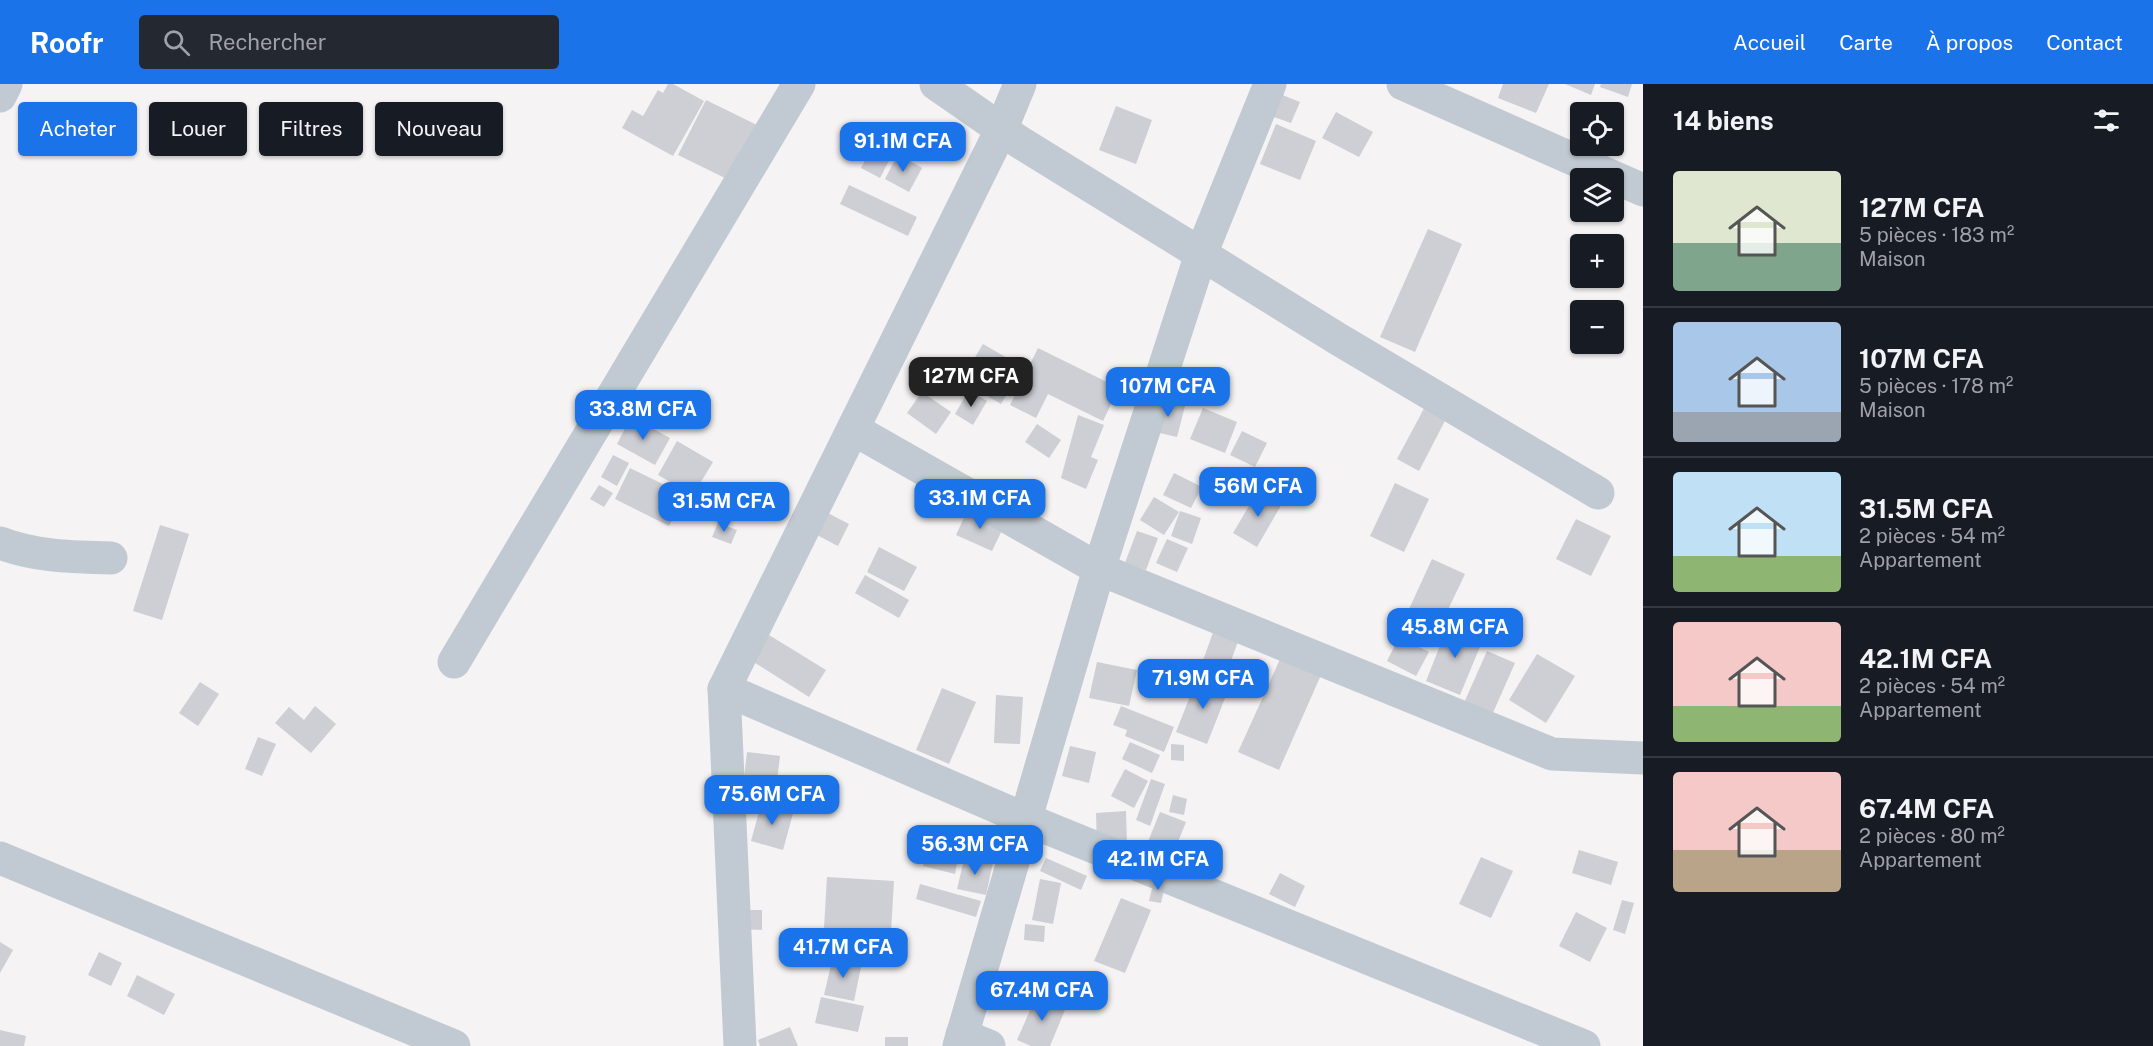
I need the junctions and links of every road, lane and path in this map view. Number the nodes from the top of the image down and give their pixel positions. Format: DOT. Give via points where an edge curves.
graph roads {
  1 [pos="6,84"];
  2 [pos="799,84"];
  3 [pos="936,84"];
  4 [pos="1020,84"];
  5 [pos="1270,84"];
  6 [pos="1403,84"];
  7 [pos="0,96"];
  8 [pos="1001,130"];
  9 [pos="1643,190"];
  10 [pos="1201,254"];
  11 [pos="853,429"];
  12 [pos="1598,493"];
  13 [pos="0,543"];
  14 [pos="111,558"];
  15 [pos="1099,568"];
  16 [pos="454,662"];
  17 [pos="724,689"];
  18 [pos="1643,758"];
  19 [pos="1025,819"];
  20 [pos="0,858"];
  21 [pos="970,1042"];
  22 [pos="454,1046"];
  23 [pos="740,1046"];
  24 [pos="1584,1046"];
  1 -- 7 [label="street"];
  2 -- 16 [label="street"];
  3 -- 8 [label="street"];
  4 -- 8 [label="street"];
  5 -- 10 [label="street"];
  6 -- 9 [label="street"];
  8 -- 10 [label="street"];
  8 -- 11 [label="street"];
  10 -- 12 [label="street"];
  10 -- 15 [label="street"];
  11 -- 15 [label="street"];
  11 -- 17 [label="street"];
  13 -- 14 [label="street" via="56,556"];
  15 -- 18 [label="street" via="1552,754"];
  15 -- 19 [label="street"];
  17 -- 19 [label="street"];
  17 -- 23 [label="street"];
  19 -- 21 [label="street"];
  19 -- 24 [label="street"];
  20 -- 22 [label="street"];
}
